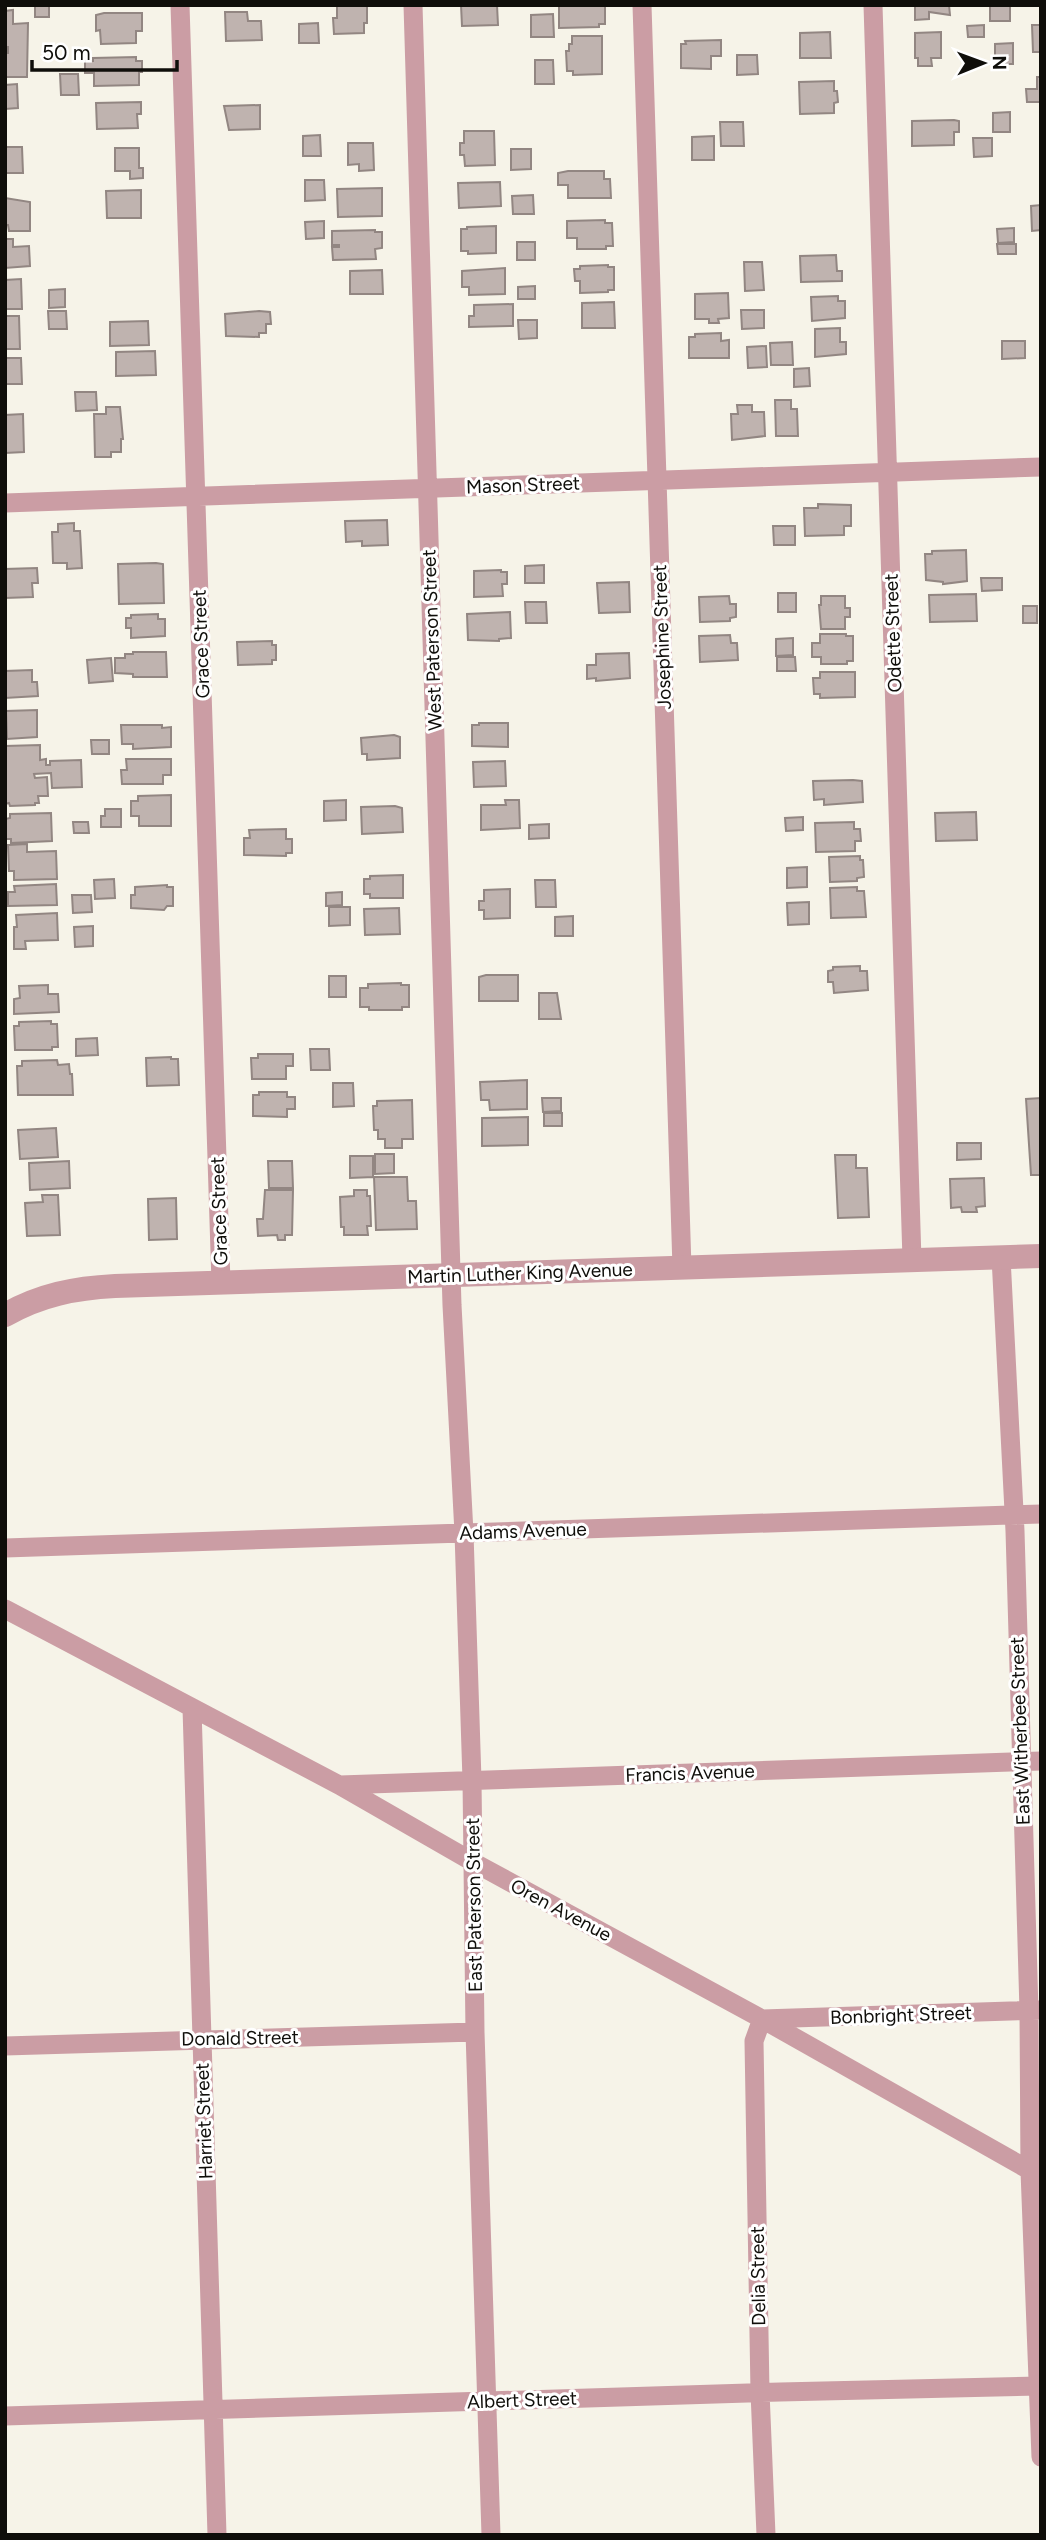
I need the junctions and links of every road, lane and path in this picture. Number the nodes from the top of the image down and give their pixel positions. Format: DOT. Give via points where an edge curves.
graph roads {
  1 [pos="180,5"];
  2 [pos="413,5"];
  3 [pos="642,5"];
  4 [pos="873,5"];
  5 [pos="1041,467"];
  6 [pos="888,473"];
  7 [pos="657,480"];
  8 [pos="427,488"];
  9 [pos="197,495"];
  10 [pos="5,503"];
  11 [pos="1041,1256"];
  12 [pos="1001,1258"];
  13 [pos="912,1260"];
  14 [pos="682,1268"];
  15 [pos="451,1276"];
  16 [pos="221,1283"];
  17 [pos="5,1315"];
  18 [pos="1041,1514"];
  19 [pos="1014,1515"];
  20 [pos="464,1533"];
  21 [pos="5,1548"];
  22 [pos="5,1609"];
  23 [pos="192,1708"];
  24 [pos="1031,1762"];
  25 [pos="472,1780"];
  26 [pos="340,1785"];
  27 [pos="473,1862"];
  28 [pos="1035,2010"];
  29 [pos="762,2019"];
  30 [pos="475,2032"];
  31 [pos="201,2039"];
  32 [pos="5,2046"];
  33 [pos="1035,2174"];
  34 [pos="1039,2386"];
  35 [pos="760,2392"];
  36 [pos="486,2402"];
  37 [pos="213,2410"];
  38 [pos="5,2416"];
  39 [pos="1041,2457"];
  40 [pos="216,2535"];
  41 [pos="491,2535"];
  42 [pos="766,2535"];
  1 -- 9 [label="street, Grace Street"];
  2 -- 8 [label="street, West Paterson Street"];
  3 -- 7 [label="street, Josephine Street"];
  4 -- 6 [label="street, Odette Street"];
  5 -- 6 [label="street, Mason Street"];
  6 -- 7 [label="street, Mason Street"];
  6 -- 13 [label="street, Odette Street"];
  7 -- 8 [label="street, Mason Street"];
  7 -- 14 [label="street, Josephine Street"];
  8 -- 9 [label="street, Mason Street"];
  8 -- 15 [label="street, West Paterson Street"];
  9 -- 10 [label="street, Mason Street"];
  9 -- 16 [label="street, Grace Street"];
  11 -- 12 [label="street, Martin Luther King Avenue"];
  12 -- 13 [label="street, Martin Luther King Avenue"];
  12 -- 19 [label="street, East Witherbee Street"];
  13 -- 14 [label="street, Martin Luther King Avenue"];
  14 -- 15 [label="street, Martin Luther King Avenue"];
  15 -- 16 [label="street, Martin Luther King Avenue"];
  15 -- 20 [label="street, East Paterson Street"];
  16 -- 17 [label="street, Martin Luther King Avenue" via="70,1290 38,1298"];
  18 -- 19 [label="street, Adams Avenue"];
  19 -- 20 [label="street, Adams Avenue"];
  19 -- 24 [label="street, East Witherbee Street"];
  20 -- 21 [label="street, Adams Avenue"];
  20 -- 25 [label="street, East Paterson Street"];
  22 -- 23 [label="street, Oren Avenue"];
  23 -- 26 [label="street, Oren Avenue"];
  23 -- 31 [label="street, Harriet Street"];
  24 -- 25 [label="street, Francis Avenue"];
  24 -- 28 [label="street, East Witherbee Street"];
  25 -- 26 [label="street, Francis Avenue"];
  25 -- 27 [label="street, East Paterson Street"];
  26 -- 27 [label="street, Oren Avenue"];
  27 -- 29 [label="street, Oren Avenue"];
  27 -- 30 [label="street, East Paterson Street"];
  28 -- 29 [label="street, Bonbright Street"];
  28 -- 33 [label="street, East Witherbee Street"];
  29 -- 33 [label="street, Oren Avenue"];
  29 -- 35 [label="street, Delia Street" via="754,2042"];
  30 -- 31 [label="street, Donald Street"];
  30 -- 36 [label="street, East Paterson Street"];
  31 -- 32 [label="street, Donald Street"];
  31 -- 37 [label="street, Harriet Street"];
  33 -- 34 [label="street, East Witherbee Street"];
  34 -- 35 [label="street, Albert Street"];
  34 -- 39 [label="street, East Witherbee Street"];
  35 -- 36 [label="street, Albert Street"];
  35 -- 42 [label="street, Delia Street"];
  36 -- 37 [label="street, Albert Street"];
  36 -- 41 [label="street, East Paterson Street"];
  37 -- 38 [label="street, Albert Street"];
  37 -- 40 [label="street, Harriet Street"];
}
